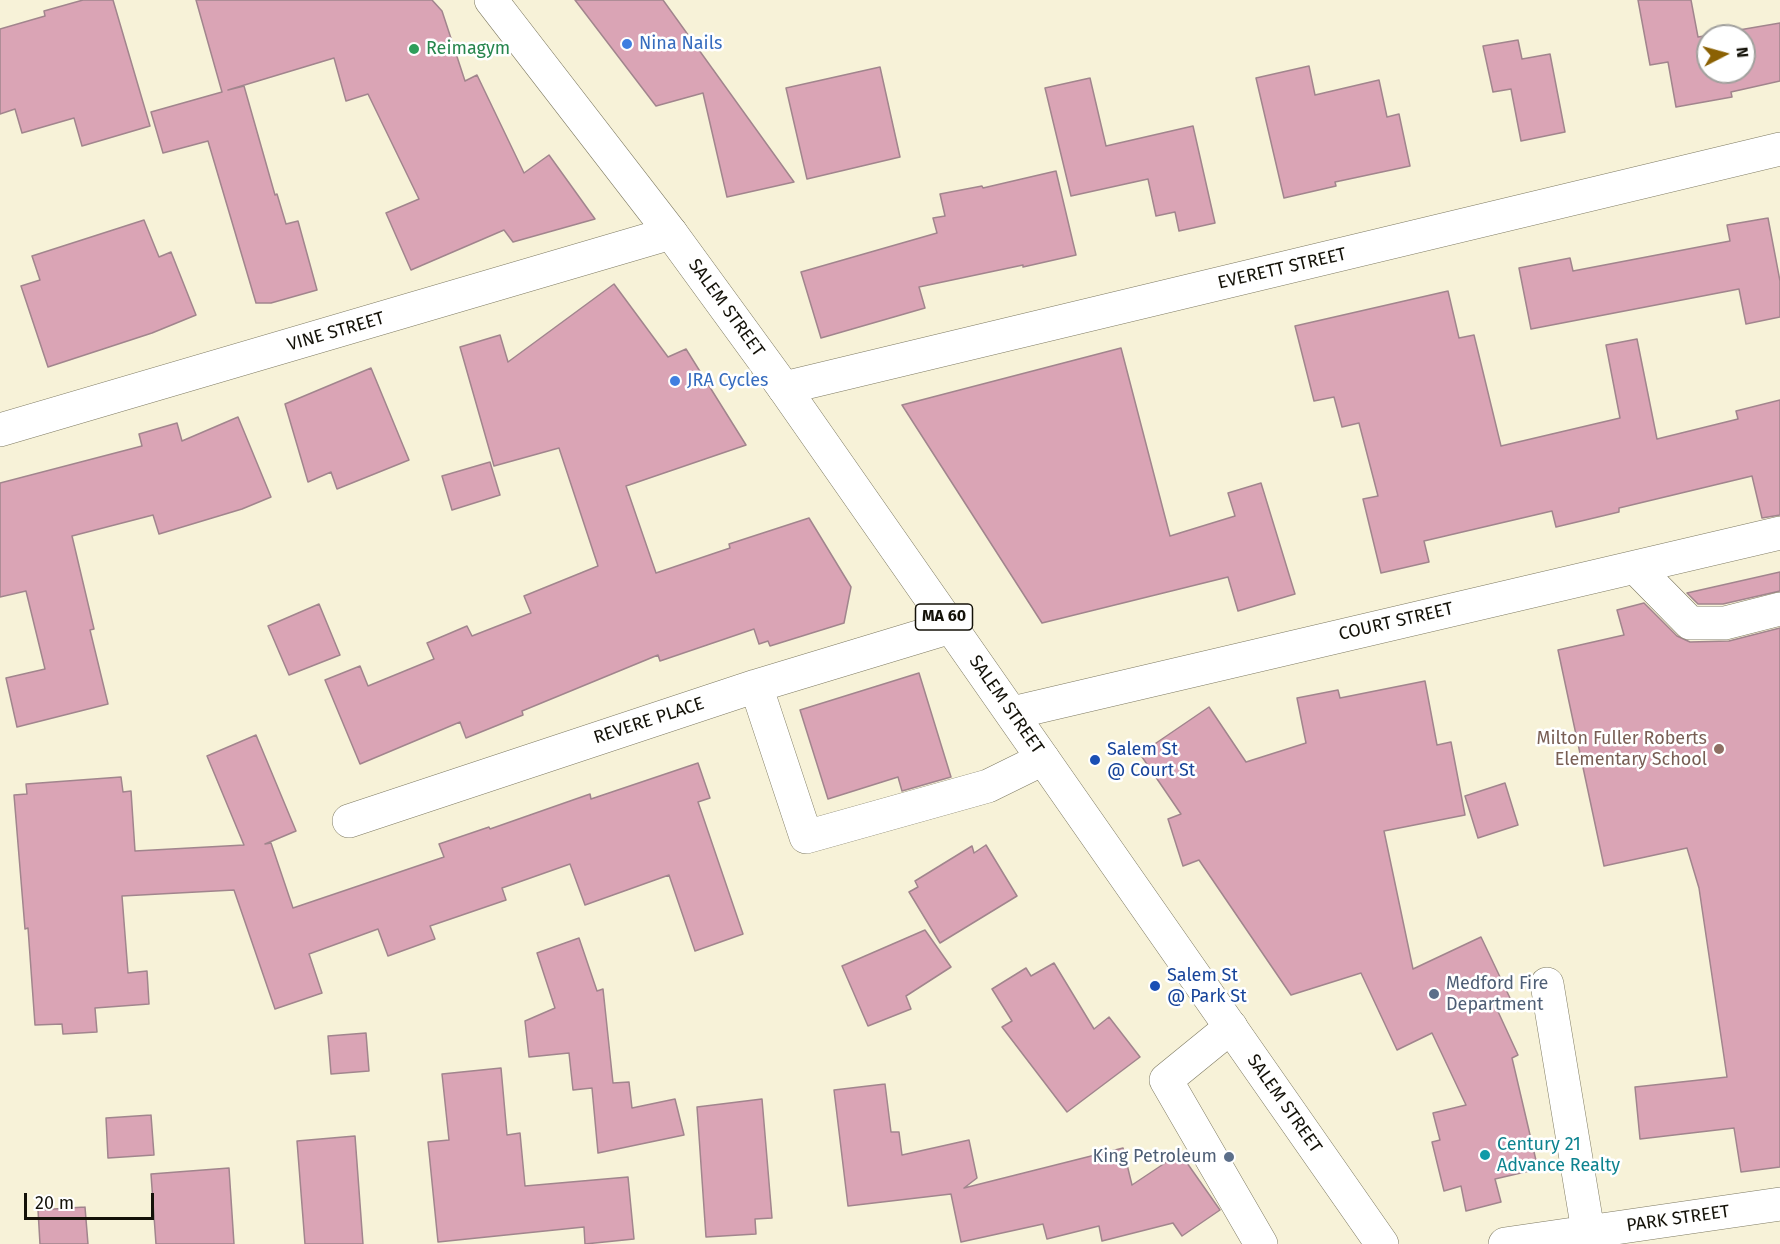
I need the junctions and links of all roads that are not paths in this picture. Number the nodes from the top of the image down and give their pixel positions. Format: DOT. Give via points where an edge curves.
graph roads {
  1 [pos="491,0"];
  2 [pos="1780,149"];
  3 [pos="671,233"];
  4 [pos="784,388"];
  5 [pos="0,430"];
  6 [pos="1780,532"];
  7 [pos="1635,567"];
  8 [pos="1780,609"];
  9 [pos="951,627"];
  10 [pos="756,686"];
  11 [pos="1012,713"];
  12 [pos="1043,759"];
  13 [pos="349,821"];
  14 [pos="1547,984"];
  15 [pos="1231,1028"];
  16 [pos="1780,1204"];
  17 [pos="1588,1232"];
  18 [pos="1261,1244"];
  19 [pos="1382,1244"];
  20 [pos="1505,1244"];
  1 -- 3 [label="street, SALEM STREET / MA 60"];
  2 -- 4 [label="street, EVERETT STREET"];
  3 -- 4 [label="street, SALEM STREET / MA 60"];
  3 -- 5 [label="street, VINE STREET"];
  4 -- 9 [label="street, SALEM STREET / MA 60"];
  6 -- 7 [label="street, COURT STREET"];
  7 -- 8 [label="street" via="1690,623 1725,623"];
  7 -- 11 [label="street, COURT STREET"];
  9 -- 10 [label="street, REVERE PLACE"];
  9 -- 11 [label="street, SALEM STREET / MA 60"];
  10 -- 12 [label="street" via="806,837 988,786"];
  10 -- 13 [label="street, REVERE PLACE"];
  11 -- 12 [label="street, SALEM STREET / MA 60"];
  12 -- 15 [label="street, SALEM STREET / MA 60"];
  14 -- 17 [label="street"];
  15 -- 18 [label="street" via="1166,1080"];
  15 -- 19 [label="street, SALEM STREET / MA 60"];
  16 -- 17 [label="street, PARK STREET"];
  17 -- 20 [label="street, PARK STREET"];
}
